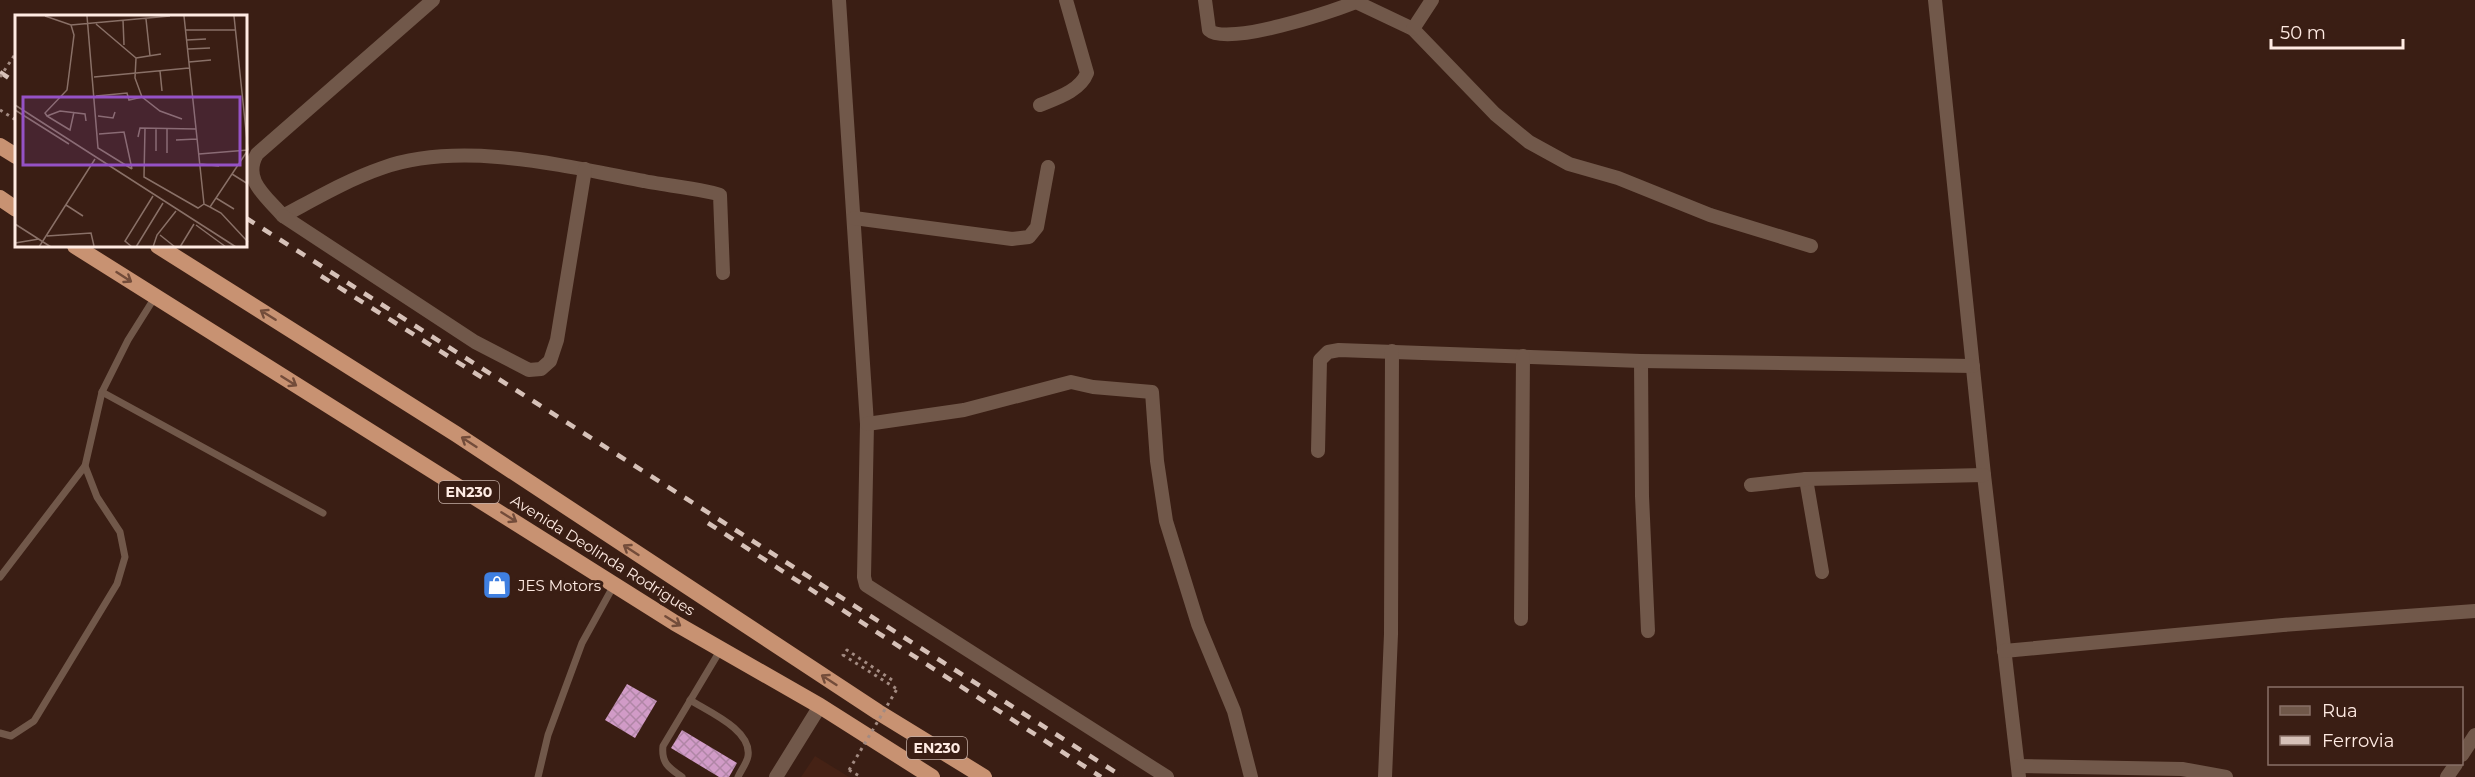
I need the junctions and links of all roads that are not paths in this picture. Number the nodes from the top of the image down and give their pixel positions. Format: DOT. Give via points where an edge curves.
graph roads {
  1 [pos="433,0"];
  2 [pos="839,0"];
  3 [pos="1066,0"];
  4 [pos="1205,0"];
  5 [pos="1432,0"];
  6 [pos="1935,0"];
  7 [pos="1355,1"];
  8 [pos="1413,29"];
  9 [pos="1040,105"];
  10 [pos="0,146"];
  11 [pos="15,155"];
  12 [pos="1047,167"];
  13 [pos="585,170"];
  14 [pos="0,198"];
  15 [pos="15,208"];
  16 [pos="283,216"];
  17 [pos="854,218"];
  18 [pos="1811,246"];
  19 [pos="78,248"];
  20 [pos="161,248"];
  21 [pos="723,273"];
  22 [pos="155,297"];
  23 [pos="1392,351"];
  24 [pos="1523,356"];
  25 [pos="1641,361"];
  26 [pos="1972,366"];
  27 [pos="102,392"];
  28 [pos="867,424"];
  29 [pos="1318,451"];
  30 [pos="85,466"];
  31 [pos="1984,475"];
  32 [pos="1806,479"];
  33 [pos="1751,485"];
  34 [pos="323,513"];
  35 [pos="1822,572"];
  36 [pos="0,578"];
  37 [pos="615,583"];
  38 [pos="2475,611"];
  39 [pos="1521,619"];
  40 [pos="1648,631"];
  41 [pos="721,649"];
  42 [pos="2004,651"];
  43 [pos="690,700"];
  44 [pos="820,706"];
  45 [pos="0,733"];
  46 [pos="2475,735"];
  47 [pos="2463,753"];
  48 [pos="2018,772"];
  49 [pos="538,777"];
  50 [pos="682,777"];
  51 [pos="738,777"];
  52 [pos="776,777"];
  53 [pos="932,777"];
  54 [pos="984,777"];
  55 [pos="1167,777"];
  56 [pos="1251,777"];
  57 [pos="1385,777"];
  58 [pos="2226,777"];
  1 -- 16 [label="street" via="257,154 250,165 252,180"];
  2 -- 17 [label="street"];
  3 -- 9 [label="street" via="1087,74 1084,82"];
  4 -- 7 [label="street" via="1209,30 1218,34 1312,19"];
  5 -- 8 [label="street"];
  6 -- 26 [label="street"];
  7 -- 8 [label="street"];
  8 -- 18 [label="street" via="1495,114 1529,142 1569,164 1618,178 1710,215"];
  10 -- 11 [label="highway"];
  12 -- 17 [label="street" via="1037,227 1029,237 1012,239"];
  13 -- 16 [label="street" via="539,162 423,158 383,167"];
  13 -- 16 [label="street" via="557,340 550,361 541,369 529,370 475,342"];
  13 -- 21 [label="street" via="716,192 720,195"];
  14 -- 15 [label="highway"];
  17 -- 28 [label="street"];
  19 -- 22 [label="highway, Avenida Deolinda Rodrigues / EN230, one-way"];
  54 -- 20 [label="highway, Avenida Deolinda Rodrigues / EN230, one-way"];
  22 -- 27 [label="lane"];
  22 -- 37 [label="highway, Avenida Deolinda Rodrigues / EN230, one-way"];
  23 -- 24 [label="street"];
  23 -- 29 [label="street" via="1339,350 1328,352 1320,360"];
  23 -- 57 [label="street" via="1391,633"];
  24 -- 25 [label="street"];
  24 -- 39 [label="street"];
  25 -- 26 [label="street"];
  25 -- 40 [label="street"];
  26 -- 31 [label="street"];
  27 -- 30 [label="lane"];
  27 -- 34 [label="lane"];
  28 -- 55 [label="street" via="866,585"];
  28 -- 56 [label="street" via="964,410 1071,382 1152,392 1166,521 1198,624 1234,711"];
  30 -- 36 [label="lane"];
  30 -- 45 [label="lane" via="97,497 120,532 125,557 117,584 34,721 11,736"];
  31 -- 32 [label="street"];
  31 -- 42 [label="street"];
  32 -- 33 [label="street"];
  32 -- 35 [label="street"];
  37 -- 41 [label="highway, Avenida Deolinda Rodrigues / EN230, one-way"];
  37 -- 49 [label="lane" via="582,643 548,735"];
  38 -- 42 [label="street"];
  41 -- 43 [label="lane"];
  41 -- 44 [label="highway, Avenida Deolinda Rodrigues / EN230"];
  42 -- 48 [label="street"];
  43 -- 50 [label="lane" via="663,746 667,766"];
  43 -- 51 [label="lane" via="742,734 749,748 748,759"];
  44 -- 52 [label="street"];
  44 -- 53 [label="highway, Avenida Deolinda Rodrigues / EN230"];
  46 -- 47 [label="street"];
  48 -- 58 [label="street" via="2182,769"];
}
